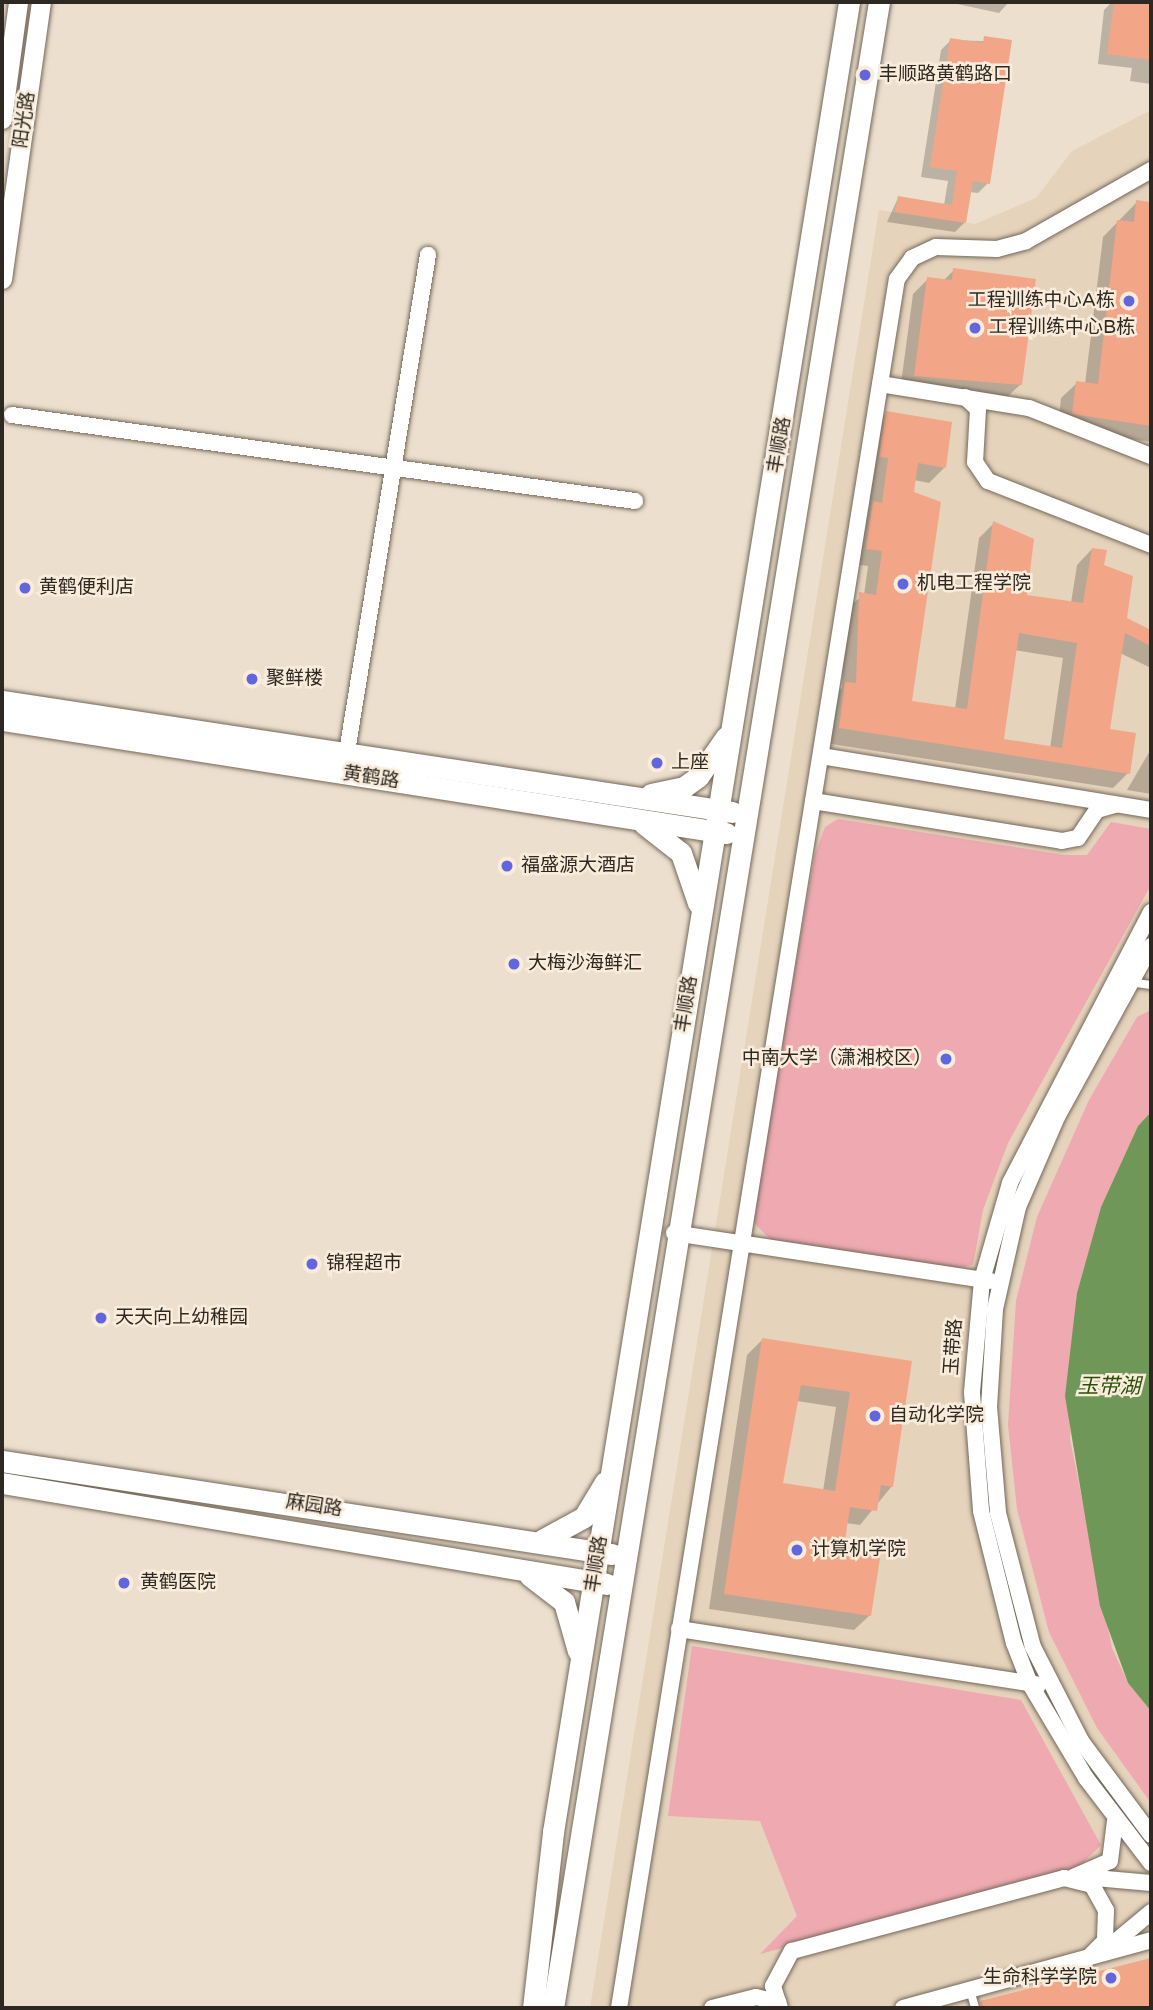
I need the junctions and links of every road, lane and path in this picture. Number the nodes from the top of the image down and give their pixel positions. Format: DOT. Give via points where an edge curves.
graph roads {
  1 [pos="18,2"];
  2 [pos="41,2"];
  3 [pos="849,2"];
  4 [pos="879,2"];
  5 [pos="2,119"];
  6 [pos="1151,170"];
  7 [pos="428,255"];
  8 [pos="2,279"];
  9 [pos="880,384"];
  10 [pos="965,397"];
  11 [pos="1012,404"];
  12 [pos="12,415"];
  13 [pos="979,424"];
  14 [pos="1151,456"];
  15 [pos="395,468"];
  16 [pos="635,501"];
  17 [pos="1151,545"];
  18 [pos="2,701"];
  19 [pos="737,705"];
  20 [pos="2,720"];
  21 [pos="821,756"];
  22 [pos="345,764"];
  23 [pos="1072,797"];
  24 [pos="813,802"];
  25 [pos="611,804"];
  26 [pos="1121,805"];
  27 [pos="1151,810"];
  28 [pos="717,821"];
  29 [pos="1088,823"];
  30 [pos="742,825"];
  31 [pos="1151,912"];
  32 [pos="699,930"];
  33 [pos="1151,946"];
  34 [pos="1124,982"];
  35 [pos="1151,985"];
  36 [pos="674,1233"];
  37 [pos="739,1242"];
  38 [pos="982,1280"];
  39 [pos="999,1283"];
  40 [pos="616,1447"];
  41 [pos="2,1461"];
  42 [pos="2,1483"];
  43 [pos="528,1540"];
  44 [pos="600,1551"];
  45 [pos="625,1556"];
  46 [pos="502,1566"];
  47 [pos="595,1582"];
  48 [pos="620,1586"];
  49 [pos="679,1629"];
  50 [pos="580,1674"];
  51 [pos="1030,1684"];
  52 [pos="1051,1687"];
  53 [pos="1112,1815"];
  54 [pos="1151,1835"];
  55 [pos="1151,1863"];
  56 [pos="1064,1878"];
  57 [pos="1151,1884"];
  58 [pos="1151,1912"];
  59 [pos="1151,1940"];
  60 [pos="1087,1959"];
  61 [pos="776,1972"];
  62 [pos="970,1990"];
  63 [pos="756,1997"];
  64 [pos="779,2005"];
  65 [pos="533,2008"];
  66 [pos="553,2008"];
  67 [pos="619,2008"];
  68 [pos="712,2008"];
  69 [pos="903,2008"];
  70 [pos="975,2008"];
  1 -- 5 [label="street, 阳光路"];
  2 -- 8 [label="street, 阳光路"];
  3 -- 19 [label="main road, 丰顺路"];
  4 -- 30 [label="main road"];
  6 -- 9 [label="street" via="1013,247 936,247 912,258 893,293"];
  7 -- 15 [label="street"];
  9 -- 10 [label="street"];
  9 -- 21 [label="street"];
  10 -- 11 [label="street"];
  10 -- 13 [label="street" via="976,404"];
  11 -- 13 [label="street" via="990,409"];
  11 -- 14 [label="street"];
  12 -- 15 [label="street"];
  13 -- 17 [label="street" via="975,462 988,481"];
  15 -- 16 [label="street"];
  15 -- 22 [label="street"];
  18 -- 22 [label="main road"];
  19 -- 25 [label="main road" via="722,748 684,787"];
  19 -- 28 [label="main road, 丰顺路"];
  20 -- 22 [label="main road, 黄鹤路"];
  21 -- 23 [label="street"];
  21 -- 24 [label="street"];
  22 -- 25 [label="main road, 黄鹤路"];
  23 -- 26 [label="street"];
  23 -- 29 [label="street" via="1086,803"];
  24 -- 29 [label="street" via="1062,841 1078,838"];
  24 -- 37 [label="street"];
  25 -- 28 [label="main road, 黄鹤路"];
  25 -- 32 [label="main road" via="681,853 698,895"];
  26 -- 27 [label="street"];
  26 -- 29 [label="street" via="1097,810"];
  28 -- 30 [label="main road, 黄鹤路"];
  28 -- 32 [label="main road, 丰顺路"];
  30 -- 36 [label="main road"];
  31 -- 34 [label="street, 玉带路"];
  32 -- 40 [label="main road, 丰顺路"];
  33 -- 34 [label="street"];
  34 -- 35 [label="lane"];
  34 -- 38 [label="street, 玉带路" via="1010,1184"];
  34 -- 39 [label="street" via="1035,1163"];
  36 -- 37 [label="street"];
  36 -- 45 [label="main road"];
  37 -- 38 [label="street"];
  37 -- 49 [label="street"];
  38 -- 39 [label="street"];
  38 -- 51 [label="street, 玉带路" via="972,1393 981,1511"];
  39 -- 52 [label="street" via="990,1359 998,1513 1019,1606"];
  40 -- 43 [label="main road" via="599,1497 584,1517 554,1538"];
  40 -- 44 [label="main road, 丰顺路"];
  41 -- 43 [label="main road, 麻园路"];
  42 -- 46 [label="main road"];
  43 -- 44 [label="main road, 麻园路"];
  44 -- 45 [label="main road, 麻园路"];
  44 -- 47 [label="main road, 丰顺路"];
  45 -- 48 [label="main road"];
  46 -- 47 [label="main road"];
  46 -- 50 [label="main road" via="536,1579 564,1602"];
  47 -- 48 [label="main road"];
  47 -- 50 [label="main road, 丰顺路"];
  48 -- 66 [label="main road"];
  49 -- 51 [label="street"];
  49 -- 67 [label="street"];
  50 -- 65 [label="main road, 丰顺路"];
  51 -- 52 [label="street"];
  51 -- 53 [label="street, 玉带路"];
  52 -- 54 [label="street" via="1081,1741"];
  53 -- 55 [label="street, 玉带路"];
  53 -- 56 [label="street" via="1117,1842 1110,1861 1094,1873"];
  56 -- 57 [label="street"];
  56 -- 60 [label="street" via="1092,1885 1106,1910 1105,1941"];
  56 -- 61 [label="street" via="807,1946 792,1951"];
  58 -- 60 [label="street"];
  59 -- 60 [label="street"];
  60 -- 62 [label="street"];
  61 -- 63 [label="lane"];
  61 -- 64 [label="street"];
  62 -- 69 [label="street"];
  62 -- 70 [label="lane"];
  63 -- 64 [label="street"];
  63 -- 68 [label="street"];
}
